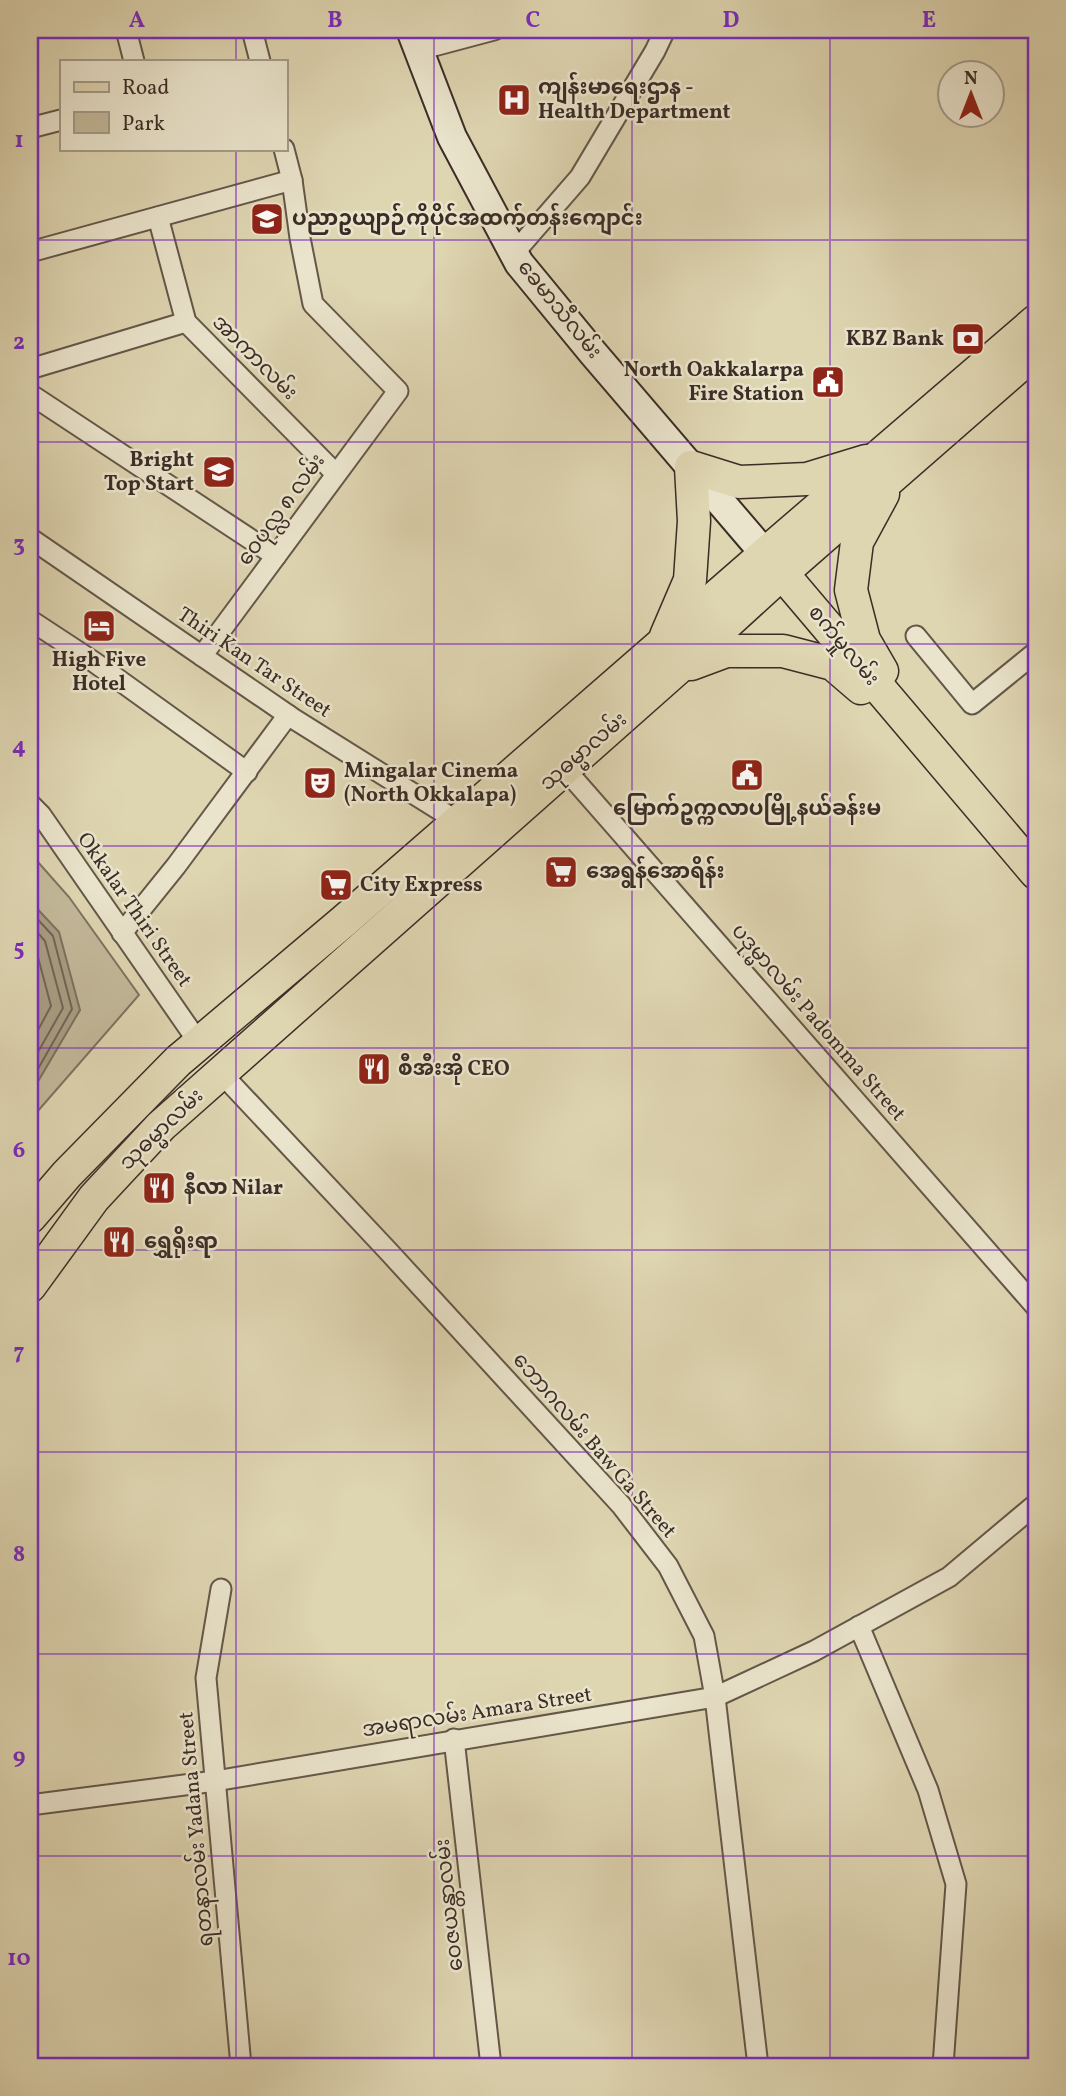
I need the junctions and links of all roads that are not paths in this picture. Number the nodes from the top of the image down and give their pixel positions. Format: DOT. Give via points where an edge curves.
graph roads {
  1 [pos="126,30"];
  2 [pos="252,30"];
  3 [pos="494,30"];
  4 [pos="662,31"];
  5 [pos="461,34"];
  6 [pos="415,40"];
  7 [pos="134,60"];
  8 [pos="260,60"];
  9 [pos="60,120"];
  10 [pos="30,128"];
  11 [pos="284,150"];
  12 [pos="292,180"];
  13 [pos="158,217"];
  14 [pos="30,252"];
  15 [pos="514,253"];
  16 [pos="1036,321"];
  17 [pos="186,322"];
  18 [pos="1036,351"];
  19 [pos="30,369"];
  20 [pos="30,394"];
  21 [pos="886,466"];
  22 [pos="691,467"];
  23 [pos="336,474"];
  24 [pos="30,538"];
  25 [pos="276,556"];
  26 [pos="774,564"];
  27 [pos="30,620"];
  28 [pos="916,636"];
  29 [pos="1036,652"];
  30 [pos="202,656"];
  31 [pos="669,657"];
  32 [pos="288,715"];
  33 [pos="921,738"];
  34 [pos="565,769"];
  35 [pos="247,772"];
  36 [pos="30,804"];
  37 [pos="453,824"];
  38 [pos="1036,873"];
  39 [pos="122,933"];
  40 [pos="199,1043"];
  41 [pos="221,1073"];
  42 [pos="30,1217"];
  43 [pos="30,1286"];
  44 [pos="1036,1307"];
  45 [pos="1036,1504"];
  46 [pos="221,1589"];
  47 [pos="859,1626"];
  48 [pos="715,1697"];
  49 [pos="454,1739"];
  50 [pos="215,1781"];
  51 [pos="30,1805"];
  52 [pos="241,2066"];
  53 [pos="491,2066"];
  54 [pos="758,2066"];
  55 [pos="943,2066"];
  1 -- 7 [label="street"];
  2 -- 8 [label="street"];
  3 -- 5 [label="street"];
  4 -- 15 [label="street" via="655,51 580,177"];
  5 -- 6 [label="street"];
  6 -- 15 [label="main road, ခေမာသီလမ်း" via="452,137"];
  9 -- 10 [label="street"];
  11 -- 12 [label="street"];
  12 -- 13 [label="street"];
  12 -- 23 [label="street, ဝေပုလ္လ ၈ လမ်း" via="313,304 398,391"];
  13 -- 14 [label="street"];
  13 -- 17 [label="street, အာကာလမ်း"];
  15 -- 22 [label="main road, ခေမာသီလမ်း"];
  16 -- 21 [label="main road, သုဓမ္မာလမ်း"];
  17 -- 19 [label="street"];
  17 -- 23 [label="street, အာကာလမ်း"];
  18 -- 21 [label="main road, သုဓမ္မာလမ်း"];
  20 -- 25 [label="street"];
  21 -- 22 [label="main road" via="807,479 739,482"];
  21 -- 26 [label="main road, သုဓမ္မာလမ်း"];
  21 -- 33 [label="main road" via="857,542 851,590 864,640"];
  22 -- 26 [label="main road, ခေမာသီလမ်း"];
  22 -- 31 [label="main road" via="691,580 670,631"];
  23 -- 25 [label="street, ဝေပုလ္လ ၈ လမ်း"];
  24 -- 30 [label="street, Thiri Kan Tar Street"];
  25 -- 30 [label="street, ဝေပုလ္လ ၈ လမ်း"];
  26 -- 31 [label="main road, သုဓမ္မာလမ်း"];
  26 -- 33 [label="main road, စက်မှုလမ်း"];
  27 -- 35 [label="street"];
  28 -- 29 [label="street" via="972,704"];
  30 -- 32 [label="street, Thiri Kan Tar Street"];
  31 -- 33 [label="main road" via="783,651 833,664"];
  31 -- 34 [label="main road, သုဓမ္မာလမ်း"];
  31 -- 37 [label="main road, သုဓမ္မာလမ်း"];
  32 -- 35 [label="street"];
  32 -- 37 [label="street, Thiri Kan Tar Street"];
  33 -- 38 [label="main road"];
  34 -- 41 [label="main road, သုဓမ္မာလမ်း"];
  34 -- 44 [label="street, ပဒုမ္မာလမ်း Padomma Street"];
  35 -- 39 [label="street"];
  36 -- 39 [label="street, Okkalar Thiri Street"];
  37 -- 40 [label="main road, သုဓမ္မာလမ်း"];
  39 -- 40 [label="street, Okkalar Thiri Street"];
  40 -- 42 [label="main road, သုဓမ္မာလမ်း"];
  41 -- 43 [label="main road, သုဓမ္မာလမ်း" via="161,1126 94,1198"];
  41 -- 48 [label="street, ဘောဂလမ်း Baw Ga Street" via="621,1505 668,1566 704,1636"];
  45 -- 47 [label="street, အမရာလမ်း Amara Street" via="949,1577"];
  46 -- 50 [label="street, ရတနာလမ်း Yadana Street" via="206,1678"];
  47 -- 48 [label="street, အမရာလမ်း Amara Street"];
  47 -- 55 [label="street" via="928,1790 956,1884"];
  48 -- 49 [label="street, အမရာလမ်း Amara Street"];
  48 -- 54 [label="street, ဘောဂလမ်း Baw Ga Street"];
  49 -- 50 [label="street, အမရာလမ်း Amara Street"];
  49 -- 53 [label="street, ဝေဇယန္တာလမ်း"];
  50 -- 51 [label="street, အမရာလမ်း Amara Street"];
  50 -- 52 [label="street, ရတနာလမ်း Yadana Street"];
}
